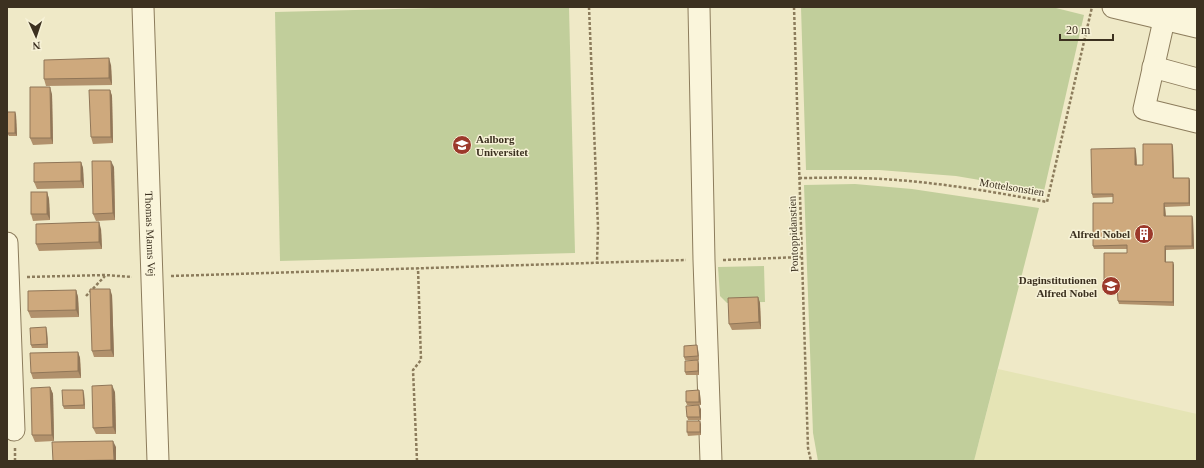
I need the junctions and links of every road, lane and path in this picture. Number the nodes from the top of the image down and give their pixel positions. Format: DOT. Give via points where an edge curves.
graph roads {
  1 [pos="143,7"];
  2 [pos="589,7"];
  3 [pos="699,7"];
  4 [pos="794,7"];
  5 [pos="1092,7"];
  6 [pos="1113,7"];
  7 [pos="1170,11"];
  8 [pos="1197,11"];
  9 [pos="1197,27"];
  10 [pos="1153,67"];
  11 [pos="1197,79"];
  12 [pos="1197,122"];
  13 [pos="799,178"];
  14 [pos="7,243"];
  15 [pos="802,258"];
  16 [pos="704,260"];
  17 [pos="597,263"];
  18 [pos="418,268"];
  19 [pos="105,276"];
  20 [pos="152,277"];
  21 [pos="10,278"];
  22 [pos="86,296"];
  23 [pos="14,430"];
  24 [pos="158,461"];
  25 [pos="417,461"];
  26 [pos="711,461"];
  27 [pos="811,461"];
  1 -- 20 [label="street, Thomas Manns Vej"];
  2 -- 17 [label="path" via="598,220"];
  3 -- 16 [label="street"];
  4 -- 13 [label="path, Pontoppidanstien"];
  5 -- 13 [label="path, Mottelsonstien" via="1047,202 960,186 912,181"];
  6 -- 7 [label="street"];
  7 -- 8 [label="street"];
  7 -- 9 [label="street"];
  7 -- 10 [label="street"];
  10 -- 11 [label="street"];
  10 -- 12 [label="street" via="1144,109"];
  13 -- 15 [label="path, Pontoppidanstien"];
  14 -- 21 [label="street"];
  15 -- 16 [label="path"];
  15 -- 27 [label="path, Pontoppidanstien" via="808,448"];
  16 -- 17 [label="path"];
  16 -- 26 [label="street"];
  17 -- 18 [label="path"];
  18 -- 20 [label="path"];
  18 -- 25 [label="path" via="421,360 413,370"];
  19 -- 20 [label="path"];
  19 -- 21 [label="path"];
  19 -- 22 [label="path"];
  20 -- 24 [label="street, Thomas Manns Vej"];
  21 -- 23 [label="street"];
}
